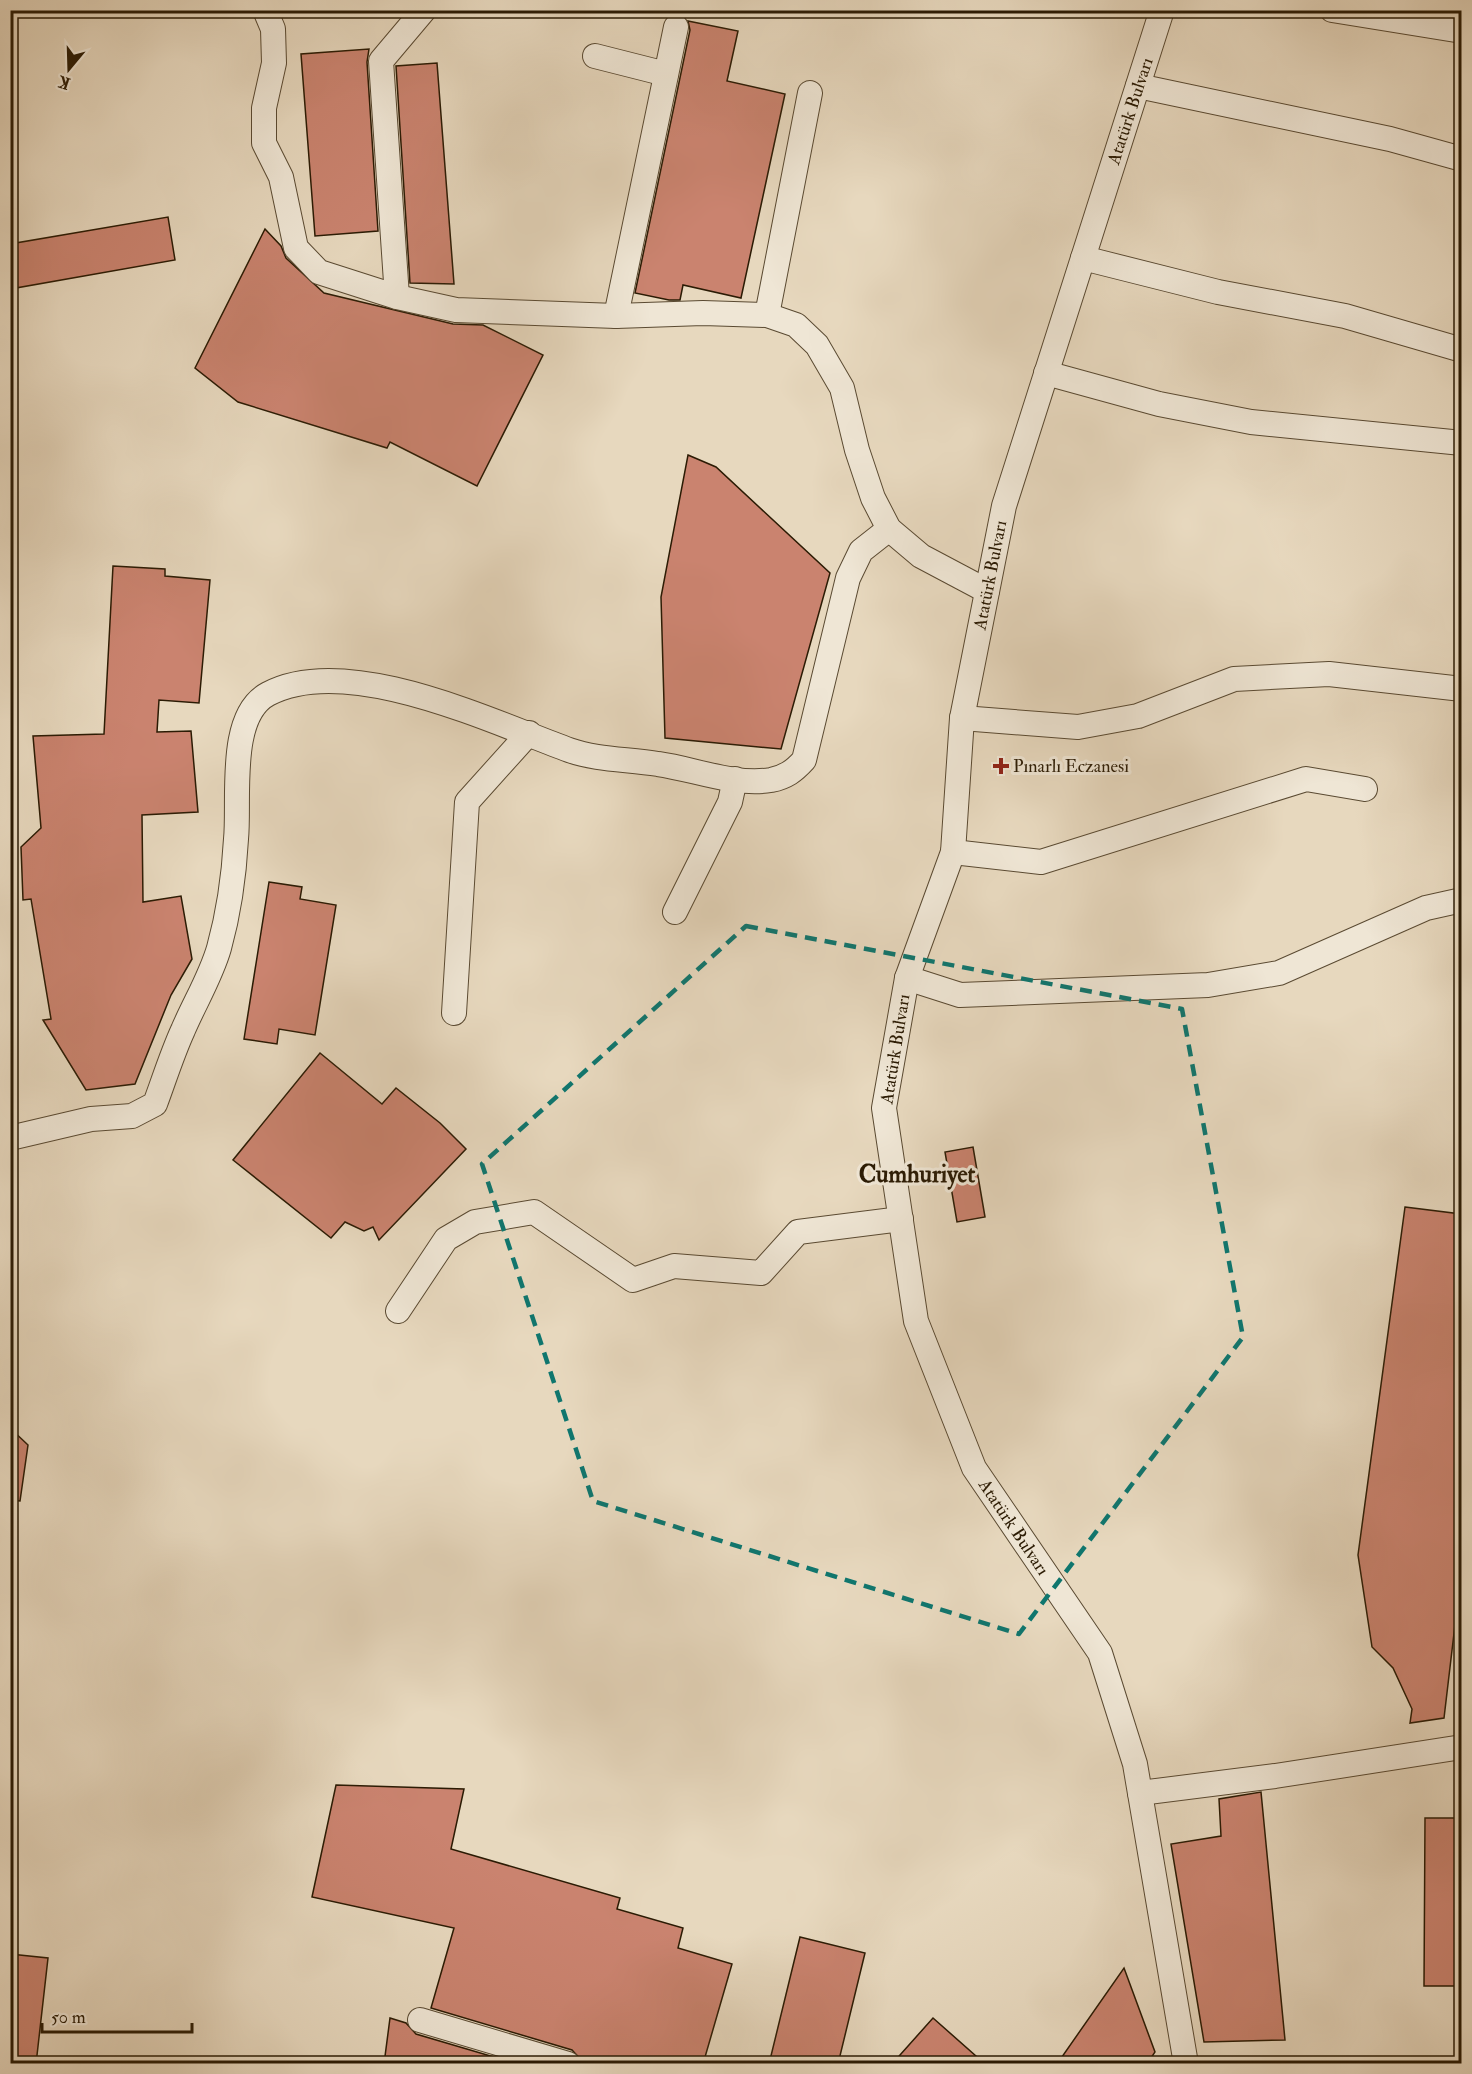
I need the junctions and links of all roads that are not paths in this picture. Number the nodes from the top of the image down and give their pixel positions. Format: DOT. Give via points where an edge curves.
graph roads {
  1 [pos="265,10"];
  2 [pos="424,10"];
  3 [pos="1162,10"];
  4 [pos="1332,10"];
  5 [pos="676,27"];
  6 [pos="1461,31"];
  7 [pos="595,56"];
  8 [pos="666,74"];
  9 [pos="1138,86"];
  10 [pos="810,93"];
  11 [pos="1461,159"];
  12 [pos="1083,258"];
  13 [pos="397,297"];
  14 [pos="767,315"];
  15 [pos="616,316"];
  16 [pos="1461,350"];
  17 [pos="1046,373"];
  18 [pos="1461,443"];
  19 [pos="889,528"];
  20 [pos="987,591"];
  21 [pos="1461,689"];
  22 [pos="962,718"];
  23 [pos="529,733"];
  24 [pos="735,779"];
  25 [pos="1365,789"];
  26 [pos="953,852"];
  27 [pos="1461,900"];
  28 [pos="675,912"];
  29 [pos="907,978"];
  30 [pos="454,1012"];
  31 [pos="10,1138"];
  32 [pos="901,1219"];
  33 [pos="398,1311"];
  34 [pos="1461,1747"];
  35 [pos="1140,1793"];
  36 [pos="420,2020"];
  37 [pos="568,2064"];
  38 [pos="1186,2064"];
  1 -- 13 [label="street" via="273,29 274,63 264,108 264,143 281,177 296,248 319,273"];
  2 -- 13 [label="street" via="381,61"];
  3 -- 9 [label="street, Atatürk Bulvarı"];
  4 -- 6 [label="street"];
  5 -- 8 [label="street"];
  7 -- 8 [label="street"];
  8 -- 15 [label="street"];
  9 -- 11 [label="street" via="1390,139"];
  9 -- 12 [label="street, Atatürk Bulvarı"];
  10 -- 14 [label="street"];
  12 -- 16 [label="street" via="1218,292 1345,316"];
  12 -- 17 [label="street, Atatürk Bulvarı"];
  13 -- 15 [label="street" via="456,310"];
  14 -- 15 [label="street"];
  14 -- 19 [label="street" via="796,325 817,345 842,388 870,489"];
  17 -- 18 [label="street" via="1159,404 1251,422"];
  17 -- 20 [label="street, Atatürk Bulvarı" via="1004,506"];
  19 -- 20 [label="street" via="921,556"];
  19 -- 24 [label="street" via="861,551 848,578 804,760 790,775 770,780"];
  20 -- 22 [label="street, Atatürk Bulvarı"];
  21 -- 22 [label="street" via="1329,674 1234,679 1138,716 1078,727"];
  22 -- 26 [label="street, Atatürk Bulvarı"];
  23 -- 24 [label="street" via="582,753"];
  23 -- 30 [label="street" via="467,802"];
  23 -- 31 [label="street" via="403,692 341,681 296,684 266,695 249,712 239,742 232,895 219,949 155,1104 132,1116 91,1119"];
  24 -- 28 [label="street" via="730,802"];
  25 -- 26 [label="street" via="1306,779 1041,862"];
  26 -- 29 [label="street, Atatürk Bulvarı"];
  27 -- 29 [label="street" via="1426,908 1279,973 1208,985 960,995"];
  29 -- 32 [label="street, Atatürk Bulvarı" via="884,1108"];
  32 -- 33 [label="street" via="798,1232 761,1273 674,1266 633,1280 534,1212 475,1222 446,1239"];
  32 -- 35 [label="street, Atatürk Bulvarı" via="916,1321 974,1468 1100,1653 1136,1764"];
  34 -- 35 [label="street"];
  35 -- 38 [label="street, Atatürk Bulvarı"];
  36 -- 37 [label="street"];
}
